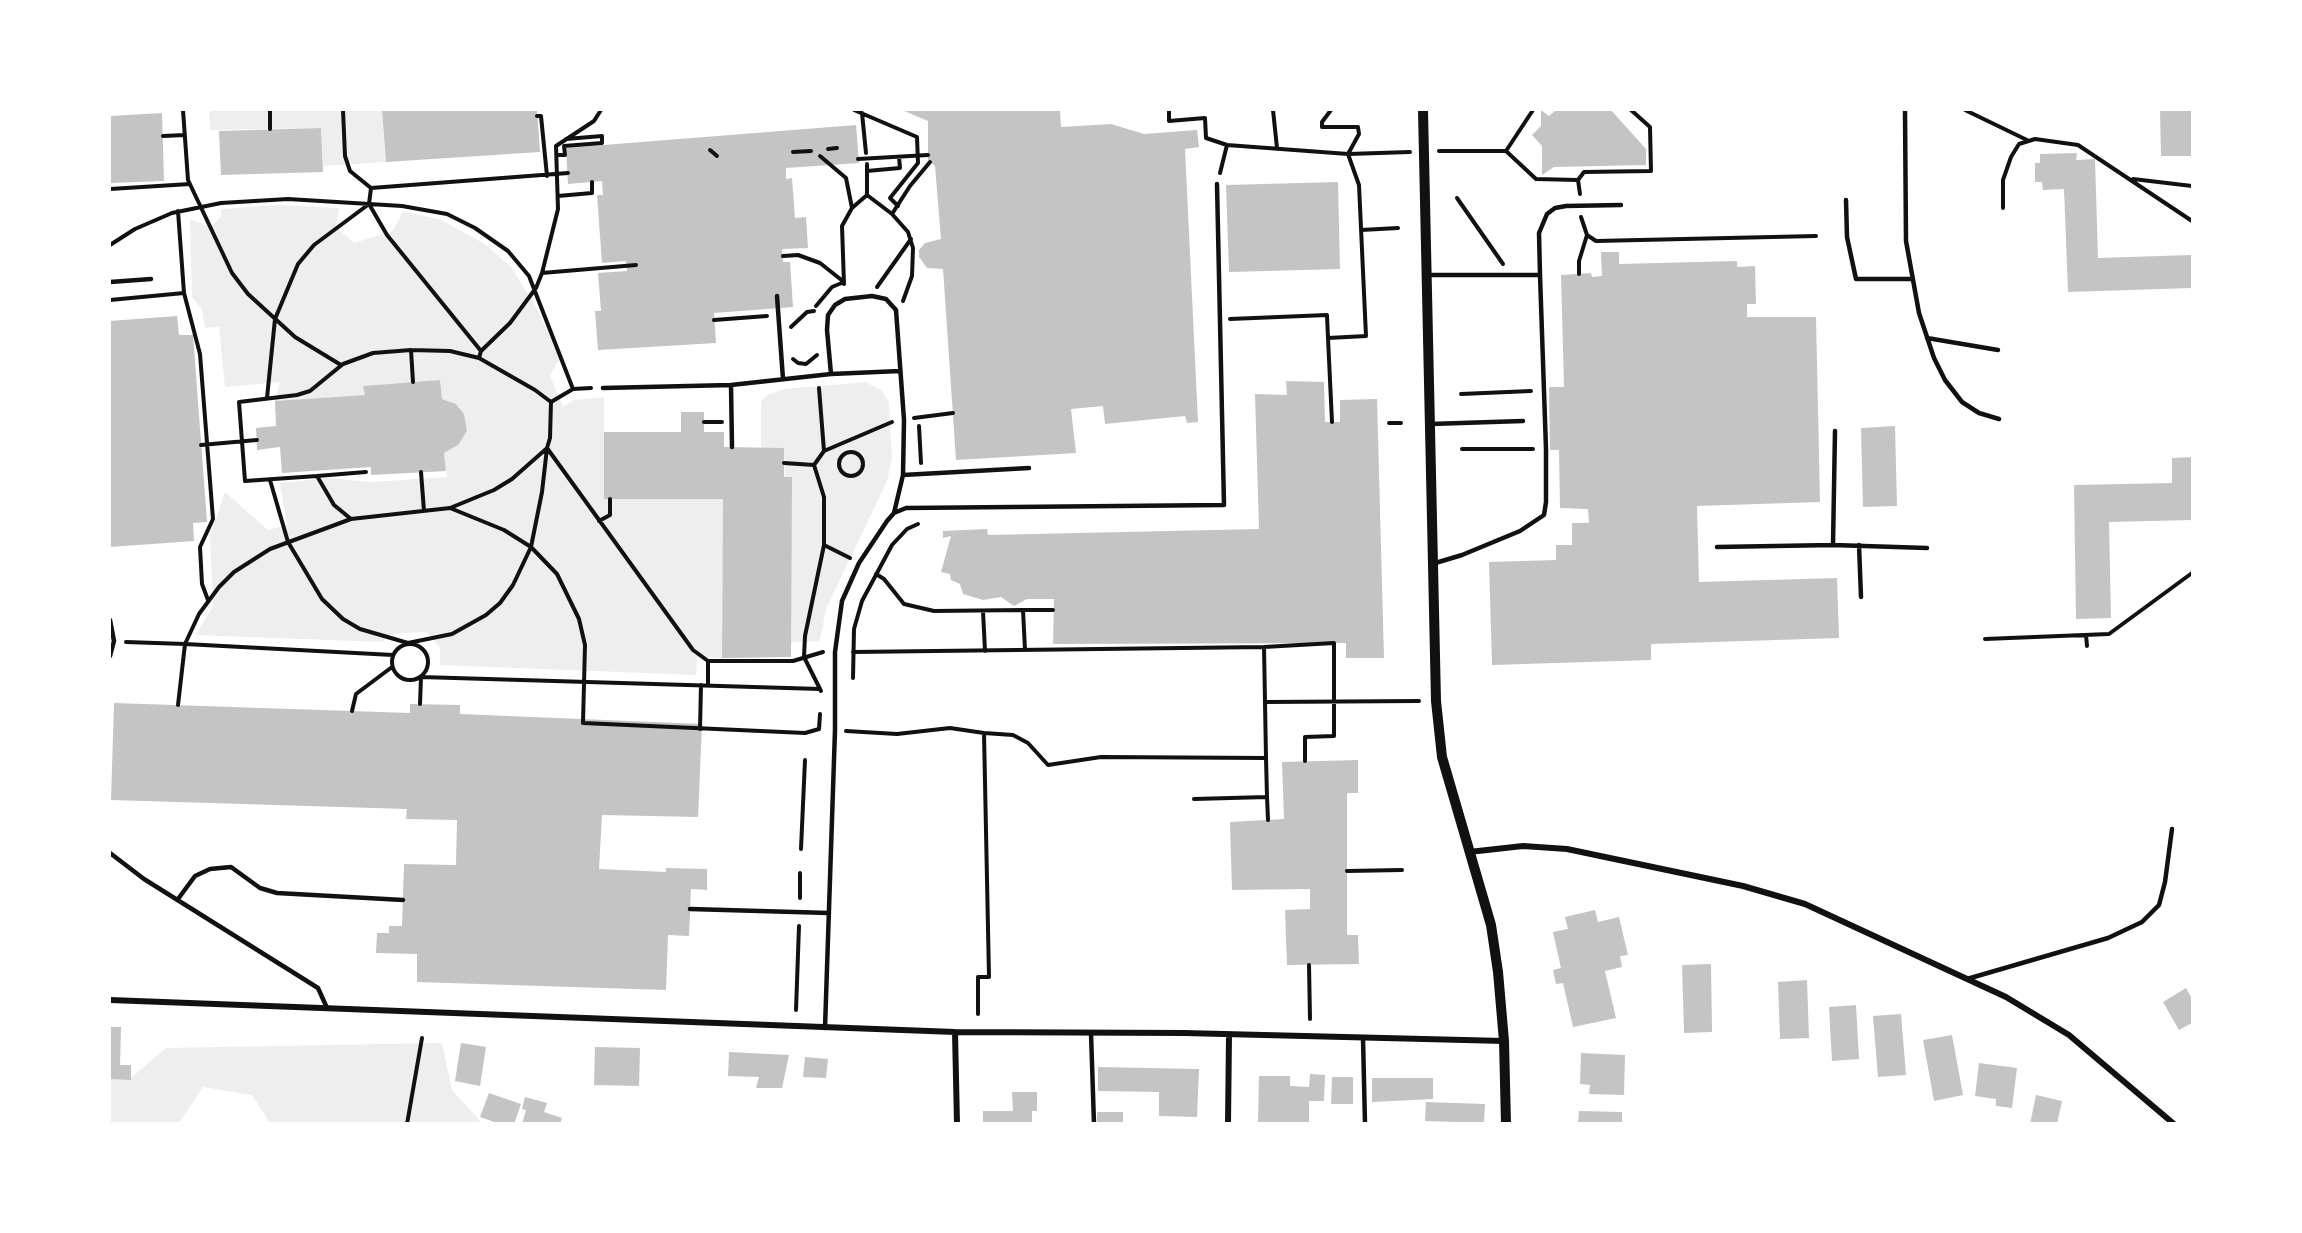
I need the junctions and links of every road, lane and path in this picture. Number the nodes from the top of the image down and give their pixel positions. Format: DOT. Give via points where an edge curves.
graph roads {
  1 [pos="183,110"];
  2 [pos="270,110"];
  3 [pos="343,110"];
  4 [pos="601,110"];
  5 [pos="854,110"];
  6 [pos="1169,110"];
  7 [pos="1273,110"];
  8 [pos="1331,110"];
  9 [pos="1423,110"];
  10 [pos="1533,110"];
  11 [pos="1632,110"];
  12 [pos="1905,110"];
  13 [pos="1965,110"];
  14 [pos="862,113"];
  15 [pos="537,116"];
  16 [pos="270,129"];
  17 [pos="185,135"];
  18 [pos="163,136"];
  19 [pos="1206,138"];
  20 [pos="564,139"];
  21 [pos="1198,139"];
  22 [pos="2028,140"];
  23 [pos="1227,145"];
  24 [pos="837,148"];
  25 [pos="1276,148"];
  26 [pos="828,149"];
  27 [pos="710,150"];
  28 [pos="1482,150"];
  29 [pos="811,151"];
  30 [pos="1506,151"];
  31 [pos="793,152"];
  32 [pos="866,153"];
  33 [pos="1375,153"];
  34 [pos="1348,154"];
  35 [pos="557,155"];
  36 [pos="928,155"];
  37 [pos="717,156"];
  38 [pos="820,156"];
  39 [pos="899,157"];
  40 [pos="858,159"];
  41 [pos="930,162"];
  42 [pos="867,164"];
  43 [pos="867,171"];
  44 [pos="566,174"];
  45 [pos="547,176"];
  46 [pos="2132,179"];
  47 [pos="1578,180"];
  48 [pos="592,182"];
  49 [pos="190,184"];
  50 [pos="1217,184"];
  51 [pos="2193,186"];
  52 [pos="371,188"];
  53 [pos="110,189"];
  54 [pos="1580,194"];
  55 [pos="867,195"];
  56 [pos="558,196"];
  57 [pos="1457,198"];
  58 [pos="1846,200"];
  59 [pos="369,204"];
  60 [pos="200,205"];
  61 [pos="1621,205"];
  62 [pos="898,206"];
  63 [pos="852,208"];
  64 [pos="2003,208"];
  65 [pos="892,214"];
  66 [pos="1581,216"];
  67 [pos="2193,220"];
  68 [pos="1398,228"];
  69 [pos="1361,230"];
  70 [pos="1587,235"];
  71 [pos="1816,236"];
  72 [pos="912,238"];
  73 [pos="110,244"];
  74 [pos="783,256"];
  75 [pos="636,265"];
  76 [pos="542,273"];
  77 [pos="1579,274"];
  78 [pos="1426,275"];
  79 [pos="1510,275"];
  80 [pos="1540,275"];
  81 [pos="151,279"];
  82 [pos="1912,279"];
  83 [pos="110,282"];
  84 [pos="844,282"];
  85 [pos="536,288"];
  86 [pos="184,293"];
  87 [pos="777,296"];
  88 [pos="872,296"];
  89 [pos="844,299"];
  90 [pos="896,310"];
  91 [pos="814,311"];
  92 [pos="770,316"];
  93 [pos="275,319"];
  94 [pos="1221,319"];
  95 [pos="714,320"];
  96 [pos="815,322"];
  97 [pos="786,332"];
  98 [pos="1328,338"];
  99 [pos="1927,338"];
  100 [pos="817,344"];
  101 [pos="411,350"];
  102 [pos="791,350"];
  103 [pos="1998,350"];
  104 [pos="481,351"];
  105 [pos="479,358"];
  106 [pos="341,365"];
  107 [pos="900,371"];
  108 [pos="831,374"];
  109 [pos="818,375"];
  110 [pos="783,379"];
  111 [pos="413,382"];
  112 [pos="731,385"];
  113 [pos="603,388"];
  114 [pos="573,389"];
  115 [pos="1544,390"];
  116 [pos="1461,394"];
  117 [pos="267,398"];
  118 [pos="551,402"];
  119 [pos="953,413"];
  120 [pos="1999,419"];
  121 [pos="904,420"];
  122 [pos="1523,421"];
  123 [pos="1332,422"];
  124 [pos="1389,423"];
  125 [pos="1401,423"];
  126 [pos="1430,424"];
  127 [pos="1835,431"];
  128 [pos="257,440"];
  129 [pos="242,441"];
  130 [pos="841,443"];
  131 [pos="204,445"];
  132 [pos="732,447"];
  133 [pos="547,448"];
  134 [pos="1546,449"];
  135 [pos="1462,450"];
  136 [pos="824,451"];
  137 [pos="846,453"];
  138 [pos="783,463"];
  139 [pos="814,465"];
  140 [pos="1029,468"];
  141 [pos="366,472"];
  142 [pos="421,472"];
  143 [pos="903,475"];
  144 [pos="317,476"];
  145 [pos="270,480"];
  146 [pos="610,499"];
  147 [pos="450,508"];
  148 [pos="424,512"];
  149 [pos="894,513"];
  150 [pos="351,519"];
  151 [pos="599,521"];
  152 [pos="918,524"];
  153 [pos="288,542"];
  154 [pos="1859,544"];
  155 [pos="824,545"];
  156 [pos="1833,545"];
  157 [pos="531,547"];
  158 [pos="1717,547"];
  159 [pos="1927,548"];
  160 [pos="853,559"];
  161 [pos="1432,564"];
  162 [pos="2193,573"];
  163 [pos="876,574"];
  164 [pos="1861,597"];
  165 [pos="208,600"];
  166 [pos="1023,610"];
  167 [pos="1053,610"];
  168 [pos="983,611"];
  169 [pos="110,620"];
  170 [pos="2086,635"];
  171 [pos="1985,639"];
  172 [pos="114,641"];
  173 [pos="185,644"];
  174 [pos="408,644"];
  175 [pos="1264,646"];
  176 [pos="2088,646"];
  177 [pos="1025,650"];
  178 [pos="985,651"];
  179 [pos="824,652"];
  180 [pos="853,652"];
  181 [pos="393,655"];
  182 [pos="110,656"];
  183 [pos="804,657"];
  184 [pos="708,661"];
  185 [pos="392,667"];
  186 [pos="421,677"];
  187 [pos="853,678"];
  188 [pos="584,684"];
  189 [pos="701,685"];
  190 [pos="708,685"];
  191 [pos="821,689"];
  192 [pos="821,699"];
  193 [pos="1335,701"];
  194 [pos="1419,701"];
  195 [pos="1265,702"];
  196 [pos="420,704"];
  197 [pos="178,705"];
  198 [pos="820,709"];
  199 [pos="352,711"];
  200 [pos="700,729"];
  201 [pos="846,731"];
  202 [pos="984,733"];
  203 [pos="1266,758"];
  204 [pos="805,760"];
  205 [pos="1305,761"];
  206 [pos="1267,797"];
  207 [pos="1194,799"];
  208 [pos="1268,820"];
  209 [pos="2172,829"];
  210 [pos="801,849"];
  211 [pos="1469,852"];
  212 [pos="110,853"];
  213 [pos="1402,870"];
  214 [pos="1347,871"];
  215 [pos="800,873"];
  216 [pos="800,898"];
  217 [pos="178,899"];
  218 [pos="403,900"];
  219 [pos="690,909"];
  220 [pos="829,913"];
  221 [pos="799,926"];
  222 [pos="1309,965"];
  223 [pos="1968,979"];
  224 [pos="110,1000"];
  225 [pos="327,1008"];
  226 [pos="795,1010"];
  227 [pos="978,1014"];
  228 [pos="1310,1019"];
  229 [pos="825,1028"];
  230 [pos="955,1032"];
  231 [pos="1091,1033"];
  232 [pos="1229,1035"];
  233 [pos="422,1038"];
  234 [pos="1363,1038"];
  235 [pos="1504,1041"];
  236 [pos="407,1124"];
  237 [pos="957,1124"];
  238 [pos="1094,1124"];
  239 [pos="1228,1124"];
  240 [pos="1365,1124"];
  241 [pos="1506,1124"];
  242 [pos="2174,1124"];
  1 -- 17 [label="path"];
  2 -- 16 [label="path"];
  3 -- 52 [label="path" via="345,156 350,171"];
  4 -- 20 [label="path" via="594,121"];
  5 -- 14 [label="path"];
  6 -- 19 [label="path" via="1169,121 1205,118"];
  7 -- 25 [label="path"];
  8 -- 34 [label="path" via="1322,127 1358,127 1359,134"];
  9 -- 78 [label="street"];
  10 -- 30 [label="path"];
  11 -- 47 [label="path" via="1650,127 1651,171 1584,172"];
  12 -- 82 [label="lane" via="1906,241"];
  13 -- 22 [label="path"];
  14 -- 32 [label="path"];
  14 -- 62 [label="path" via="917,137 918,163 890,198"];
  15 -- 45 [label="path" via="541,116"];
  17 -- 18 [label="path"];
  17 -- 49 [label="path"];
  19 -- 21 [label="path"];
  19 -- 23 [label="path"];
  20 -- 35 [label="path" via="556,146"];
  20 -- 35 [label="path" via="602,136 602,143 564,146 565,155"];
  22 -- 46 [label="path" via="2078,145"];
  22 -- 64 [label="path" via="2019,144 2006,168"];
  23 -- 25 [label="path"];
  23 -- 50 [label="path"];
  24 -- 26 [label="path"];
  25 -- 34 [label="path"];
  27 -- 37 [label="path"];
  28 -- 30 [label="path"];
  29 -- 31 [label="path"];
  30 -- 47 [label="path" via="1536,179"];
  33 -- 34 [label="path"];
  34 -- 69 [label="path" via="1359,185"];
  35 -- 56 [label="path"];
  36 -- 39 [label="path"];
  38 -- 63 [label="path" via="846,178"];
  39 -- 40 [label="path"];
  39 -- 43 [label="path" via="900,168"];
  41 -- 62 [label="path"];
  42 -- 43 [label="path"];
  43 -- 55 [label="path"];
  44 -- 45 [label="path"];
  45 -- 52 [label="path"];
  46 -- 51 [label="path"];
  46 -- 67 [label="path"];
  47 -- 54 [label="path"];
  48 -- 56 [label="path" via="592,193"];
  49 -- 53 [label="path"];
  49 -- 60 [label="path"];
  50 -- 94 [label="lane"];
  52 -- 59 [label="path"];
  55 -- 63 [label="path"];
  55 -- 65 [label="path"];
  56 -- 76 [label="path"];
  57 -- 79 [label="path"];
  58 -- 82 [label="lane" via="1847,237 1856,279"];
  59 -- 60 [label="path" via="288,199"];
  59 -- 85 [label="path" via="447,214 508,251"];
  59 -- 93 [label="path" via="314,245 298,264"];
  59 -- 104 [label="path" via="387,235"];
  60 -- 73 [label="path" via="154,220"];
  60 -- 93 [label="path" via="232,273"];
  61 -- 80 [label="lane" via="1566,206 1547,214 1539,233"];
  62 -- 65 [label="path"];
  63 -- 84 [label="path" via="842,226"];
  65 -- 72 [label="path"];
  66 -- 70 [label="path"];
  68 -- 69 [label="path"];
  69 -- 98 [label="path" via="1366,336"];
  70 -- 71 [label="path" via="1596,241"];
  70 -- 77 [label="path"];
  72 -- 88 [label="path"];
  72 -- 90 [label="path" via="912,276 906,296"];
  74 -- 84 [label="path" via="798,255 820,263"];
  75 -- 76 [label="path"];
  76 -- 85 [label="path"];
  78 -- 79 [label="lane"];
  78 -- 126 [label="street"];
  79 -- 80 [label="lane"];
  80 -- 115 [label="lane"];
  81 -- 83 [label="lane"];
  82 -- 99 [label="lane"];
  84 -- 89 [label="path"];
  84 -- 91 [label="path" via="819,299"];
  85 -- 104 [label="path" via="510,323"];
  85 -- 114 [label="path"];
  86 -- 131 [label="path" via="200,354"];
  87 -- 110 [label="lane"];
  88 -- 89 [label="lane"];
  88 -- 90 [label="lane" via="886,299"];
  89 -- 108 [label="lane" via="828,315"];
  90 -- 107 [label="lane"];
  91 -- 96 [label="path"];
  91 -- 97 [label="path" via="807,312"];
  92 -- 95 [label="path"];
  93 -- 106 [label="path" via="295,337"];
  93 -- 117 [label="path"];
  94 -- 98 [label="path" via="1327,315"];
  94 -- 149 [label="lane" via="1224,505 924,506"];
  98 -- 123 [label="path"];
  99 -- 103 [label="lane"];
  99 -- 120 [label="lane" via="1945,380 1962,402"];
  100 -- 102 [label="path" via="817,354 806,363 798,363"];
  101 -- 105 [label="path" via="450,351"];
  101 -- 106 [label="path" via="373,353"];
  101 -- 111 [label="path"];
  104 -- 105 [label="path"];
  105 -- 118 [label="path"];
  106 -- 117 [label="path" via="310,391"];
  107 -- 108 [label="lane"];
  107 -- 121 [label="lane"];
  108 -- 109 [label="lane"];
  109 -- 110 [label="lane"];
  109 -- 136 [label="path"];
  110 -- 112 [label="lane"];
  112 -- 113 [label="lane"];
  112 -- 132 [label="lane"];
  113 -- 114 [label="path"];
  114 -- 118 [label="path"];
  115 -- 116 [label="path"];
  115 -- 134 [label="lane"];
  117 -- 129 [label="path" via="239,402"];
  118 -- 133 [label="path"];
  119 -- 121 [label="path"];
  121 -- 130 [label="path"];
  121 -- 143 [label="lane"];
  122 -- 126 [label="lane"];
  124 -- 125 [label="path"];
  126 -- 161 [label="street"];
  127 -- 156 [label="lane"];
  128 -- 129 [label="path"];
  129 -- 131 [label="path"];
  129 -- 145 [label="path" via="245,481"];
  130 -- 136 [label="path"];
  130 -- 137 [label="path"];
  131 -- 165 [label="path" via="213,519 200,547 202,584"];
  133 -- 147 [label="path" via="494,490"];
  133 -- 151 [label="path"];
  133 -- 157 [label="path"];
  134 -- 135 [label="path"];
  134 -- 161 [label="lane" via="1544,515 1520,531"];
  136 -- 139 [label="path"];
  137 -- 137 [label="path" via="840,459 840,469 850,477 858,475 863,468 862,458 853,452"];
  138 -- 139 [label="path"];
  139 -- 155 [label="path" via="825,497"];
  140 -- 143 [label="lane"];
  141 -- 144 [label="path"];
  142 -- 148 [label="path"];
  143 -- 149 [label="lane"];
  144 -- 145 [label="path"];
  144 -- 150 [label="path" via="334,505"];
  145 -- 153 [label="path"];
  146 -- 151 [label="path" via="610,515"];
  147 -- 148 [label="path"];
  147 -- 157 [label="path" via="504,530"];
  148 -- 150 [label="path"];
  149 -- 220 [label="lane" via="859,563 837,626"];
  150 -- 153 [label="path"];
  151 -- 184 [label="path" via="693,650"];
  152 -- 163 [label="path" via="907,529 892,545"];
  153 -- 165 [label="path" via="234,572"];
  153 -- 174 [label="path" via="311,584 343,619 360,629"];
  154 -- 156 [label="lane"];
  154 -- 159 [label="lane"];
  154 -- 164 [label="lane"];
  155 -- 160 [label="path"];
  155 -- 183 [label="path"];
  156 -- 158 [label="lane"];
  157 -- 174 [label="path" via="513,585 486,615 452,634"];
  157 -- 188 [label="path" via="557,574 574,607 585,645"];
  161 -- 211 [label="street" via="1436,701 1442,757"];
  162 -- 170 [label="path" via="2109,634"];
  163 -- 168 [label="path" via="904,604 934,611"];
  163 -- 180 [label="path" via="862,601 854,629"];
  165 -- 173 [label="path"];
  166 -- 167 [label="path"];
  166 -- 168 [label="path"];
  166 -- 177 [label="path"];
  168 -- 178 [label="path"];
  169 -- 172 [label="lane"];
  170 -- 171 [label="path"];
  170 -- 176 [label="path"];
  172 -- 173 [label="path"];
  172 -- 182 [label="lane"];
  173 -- 181 [label="path"];
  173 -- 197 [label="path"];
  174 -- 181 [label="path" via="400,646"];
  174 -- 186 [label="path" via="417,645 427,654 428,669"];
  175 -- 177 [label="path"];
  175 -- 193 [label="path" via="1335,643"];
  175 -- 195 [label="path"];
  177 -- 178 [label="path"];
  178 -- 180 [label="path"];
  179 -- 183 [label="path"];
  180 -- 187 [label="path"];
  181 -- 185 [label="path"];
  183 -- 184 [label="path" via="793,661"];
  183 -- 191 [label="path"];
  184 -- 190 [label="path"];
  185 -- 186 [label="path" via="406,680"];
  185 -- 199 [label="path" via="356,694"];
  186 -- 188 [label="path"];
  186 -- 196 [label="path"];
  188 -- 189 [label="path"];
  188 -- 200 [label="path" via="583,723"];
  189 -- 190 [label="path"];
  189 -- 200 [label="path"];
  190 -- 191 [label="path"];
  191 -- 192 [label="path"];
  193 -- 194 [label="path"];
  193 -- 195 [label="path"];
  193 -- 205 [label="path" via="1334,736 1305,737"];
  195 -- 203 [label="path"];
  198 -- 200 [label="path" via="819,729 805,733"];
  201 -- 202 [label="path" via="897,734 950,728"];
  202 -- 203 [label="path" via="1013,735 1028,743 1048,765 1101,757"];
  202 -- 227 [label="path" via="989,977 978,977"];
  203 -- 206 [label="path"];
  204 -- 210 [label="path"];
  206 -- 207 [label="path"];
  206 -- 208 [label="path"];
  209 -- 223 [label="lane" via="2158,905 2142,922 2108,938"];
  211 -- 223 [label="street" via="1523,846 1567,849 1743,886 1805,904"];
  211 -- 235 [label="street" via="1491,925"];
  212 -- 217 [label="lane"];
  213 -- 214 [label="path"];
  215 -- 216 [label="path"];
  217 -- 218 [label="lane" via="195,876 210,869 231,867 260,888 277,893"];
  217 -- 225 [label="lane" via="318,988"];
  219 -- 220 [label="lane"];
  220 -- 229 [label="lane"];
  221 -- 226 [label="path"];
  222 -- 228 [label="path"];
  223 -- 242 [label="street" via="2069,1035"];
  224 -- 225 [label="street"];
  225 -- 229 [label="street"];
  229 -- 230 [label="street"];
  230 -- 231 [label="street"];
  230 -- 237 [label="street"];
  231 -- 232 [label="street"];
  231 -- 238 [label="lane"];
  232 -- 234 [label="street"];
  232 -- 239 [label="street"];
  233 -- 236 [label="path"];
  234 -- 235 [label="street"];
  234 -- 240 [label="lane"];
  235 -- 241 [label="street"];
}
